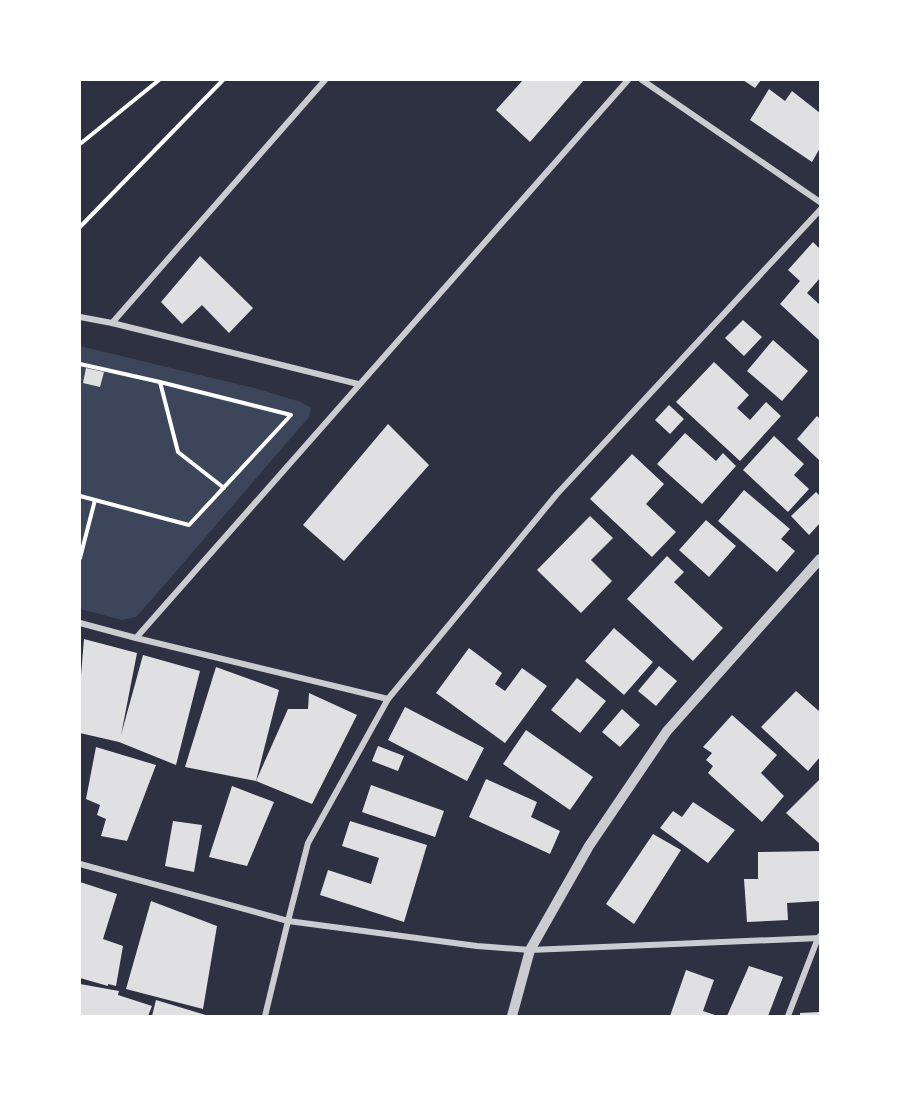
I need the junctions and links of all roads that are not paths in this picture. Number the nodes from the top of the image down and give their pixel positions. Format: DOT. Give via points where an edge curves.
graph roads {
  1 [pos="325,80"];
  2 [pos="628,80"];
  3 [pos="642,80"];
  4 [pos="820,202"];
  5 [pos="820,210"];
  6 [pos="80,317"];
  7 [pos="112,323"];
  8 [pos="358,384"];
  9 [pos="820,559"];
  10 [pos="80,622"];
  11 [pos="136,638"];
  12 [pos="388,699"];
  13 [pos="80,864"];
  14 [pos="288,921"];
  15 [pos="820,937"];
  16 [pos="530,950"];
  17 [pos="265,1017"];
  18 [pos="512,1017"];
  19 [pos="788,1017"];
  1 -- 7 [label="street"];
  2 -- 8 [label="street"];
  3 -- 4 [label="street"];
  5 -- 12 [label="street" via="557,494"];
  6 -- 7 [label="street"];
  7 -- 8 [label="street"];
  8 -- 11 [label="street"];
  9 -- 16 [label="street" via="667,731 589,846"];
  10 -- 11 [label="street"];
  11 -- 12 [label="street"];
  12 -- 14 [label="street" via="308,843"];
  13 -- 14 [label="street"];
  14 -- 16 [label="street"];
  14 -- 17 [label="street"];
  15 -- 16 [label="street"];
  15 -- 19 [label="street"];
  16 -- 18 [label="street"];
}
